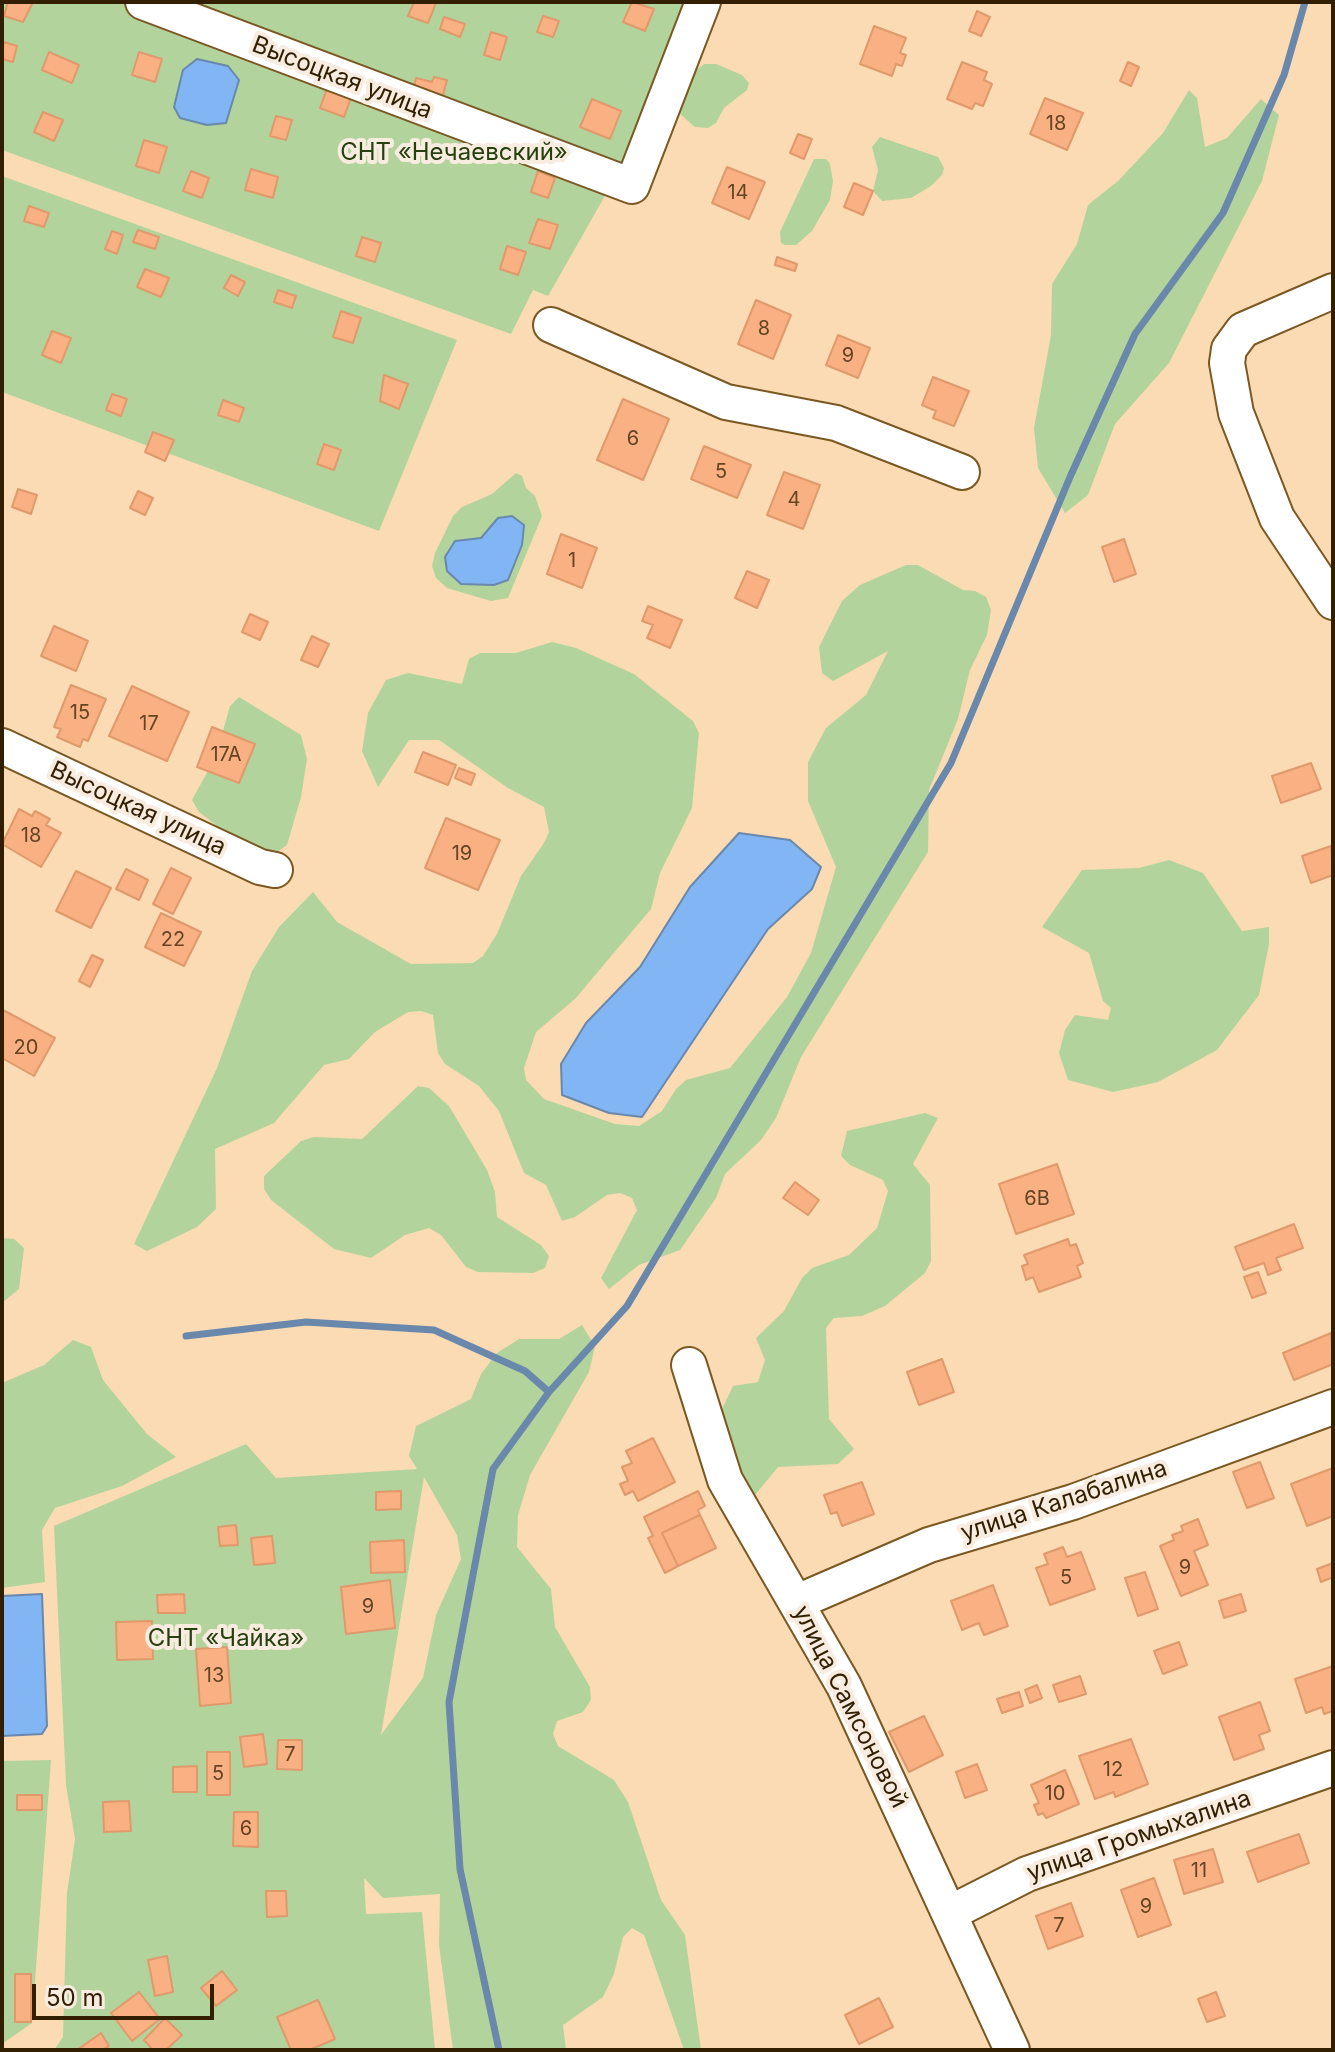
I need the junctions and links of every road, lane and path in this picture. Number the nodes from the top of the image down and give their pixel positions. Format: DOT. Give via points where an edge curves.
graph roads {
  1 [pos="143,2"];
  2 [pos="703,2"];
  3 [pos="1333,291"];
  4 [pos="551,325"];
  5 [pos="962,472"];
  6 [pos="1333,602"];
  7 [pos="2,746"];
  8 [pos="275,870"];
  9 [pos="689,1365"];
  10 [pos="1333,1407"];
  11 [pos="797,1602"];
  12 [pos="1333,1768"];
  13 [pos="950,1913"];
  14 [pos="1012,2050"];
  1 -- 2 [label="street, Высоцкая улица" via="632,186"];
  3 -- 6 [label="street" via="1243,330 1229,349 1227,363 1236,413 1277,518"];
  4 -- 5 [label="street" via="726,402 836,423"];
  7 -- 8 [label="street, Высоцкая улица"];
  9 -- 11 [label="street, улица Самсоновой" via="725,1480"];
  10 -- 11 [label="street, улица Калабалина" via="1073,1502 929,1545"];
  11 -- 13 [label="street, улица Самсоновой" via="844,1686"];
  12 -- 13 [label="street, улица Громыхалина" via="1027,1874"];
  13 -- 14 [label="street, улица Самсоновой"];
}
